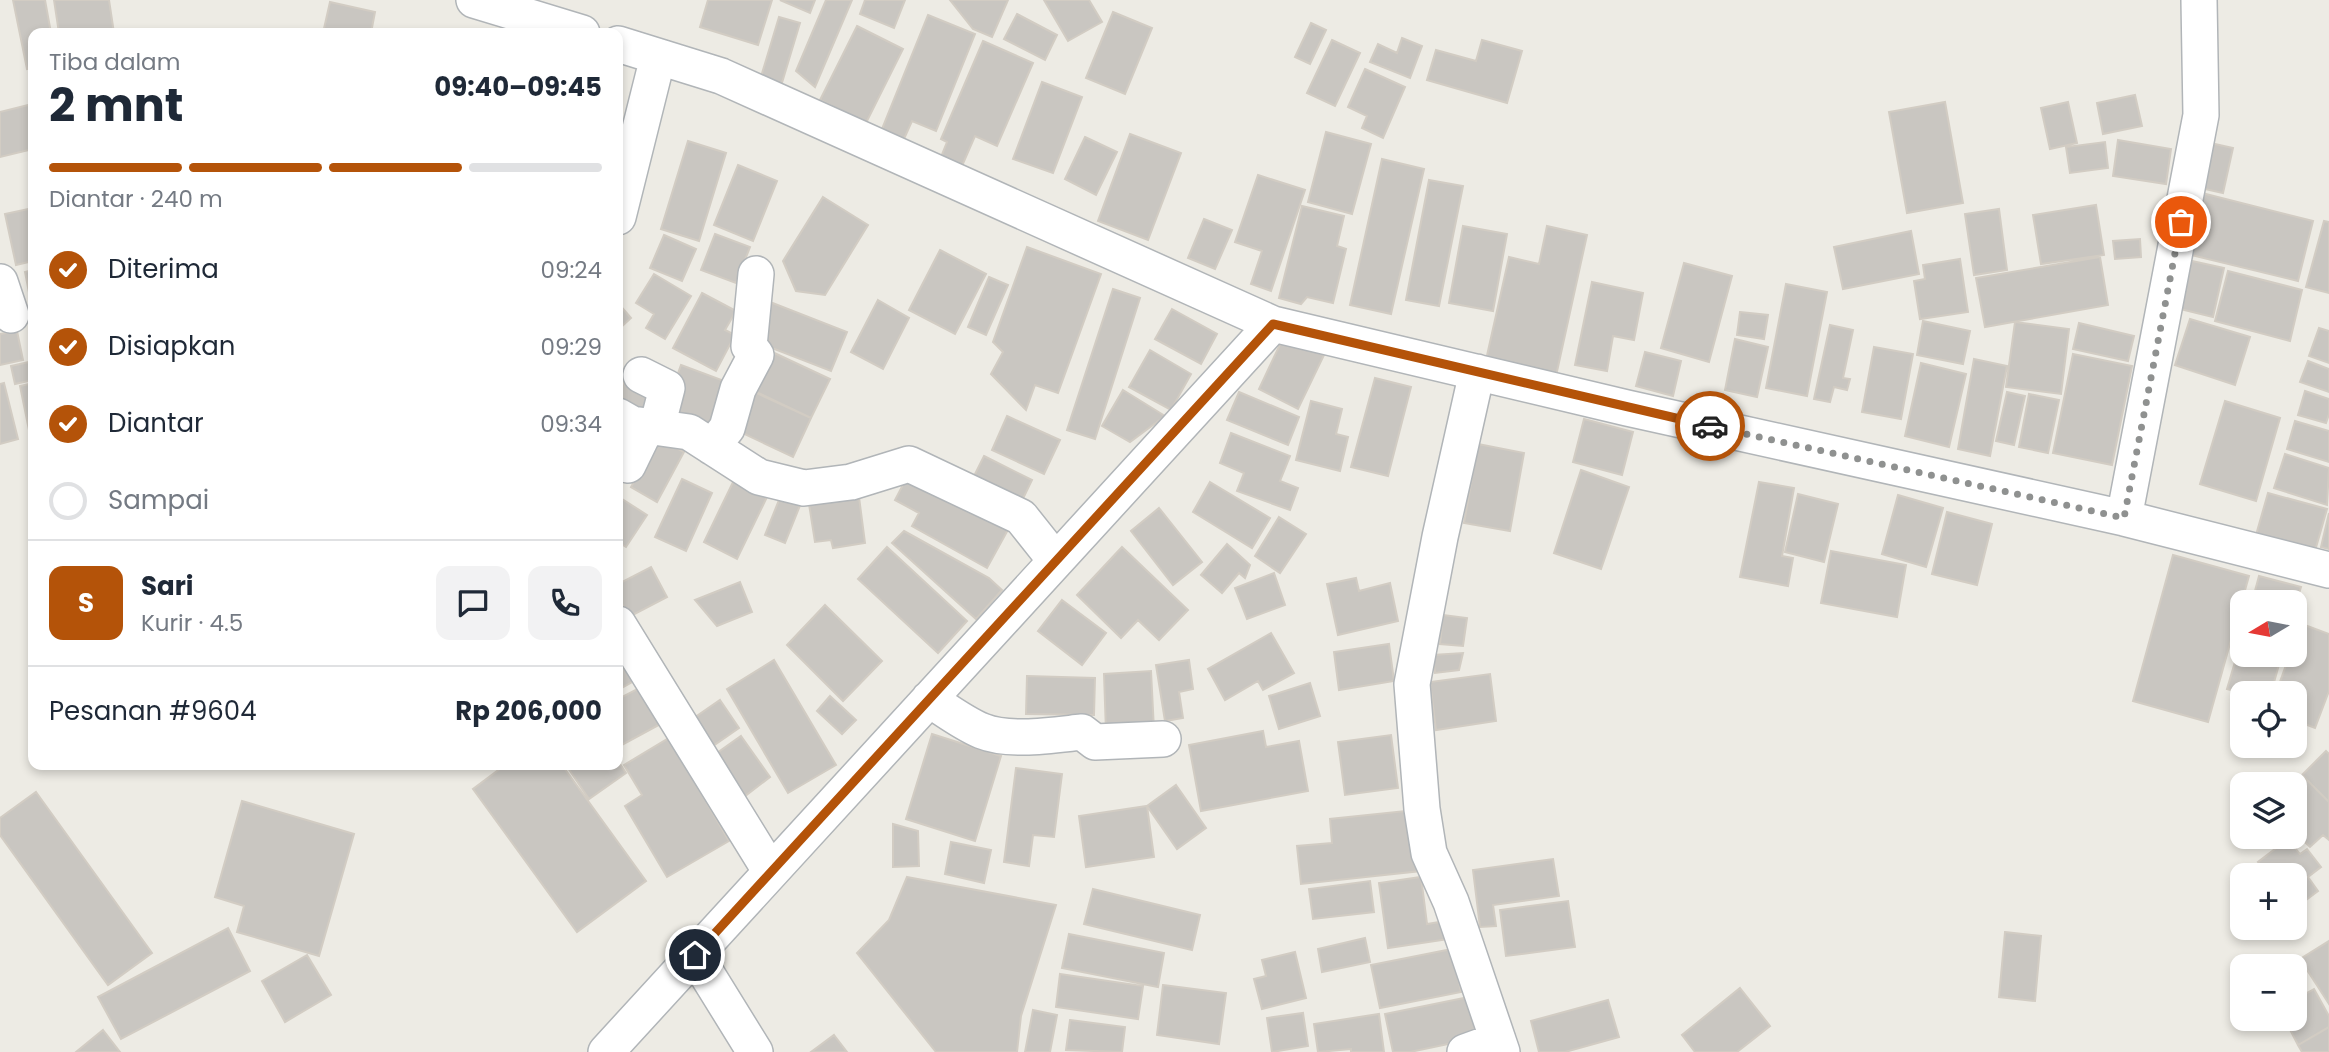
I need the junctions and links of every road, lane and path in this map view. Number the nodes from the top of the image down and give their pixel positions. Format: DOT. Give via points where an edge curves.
graph roads {
  1 [pos="474,0"];
  2 [pos="2199,0"];
  3 [pos="566,28"];
  4 [pos="623,46"];
  5 [pos="657,57"];
  6 [pos="623,197"];
  7 [pos="756,274"];
  8 [pos="0,282"];
  9 [pos="11,315"];
  10 [pos="1273,324"];
  11 [pos="1477,372"];
  12 [pos="641,375"];
  13 [pos="633,421"];
  14 [pos="712,447"];
  15 [pos="628,465"];
  16 [pos="2124,518"];
  17 [pos="1056,561"];
  18 [pos="2329,570"];
  19 [pos="623,632"];
  20 [pos="929,699"];
  21 [pos="1163,739"];
  22 [pos="771,872"];
  23 [pos="695,955"];
  24 [pos="1500,1046"];
  25 [pos="606,1052"];
  26 [pos="754,1052"];
  27 [pos="1465,1052"];
  1 -- 3 [label="street"];
  2 -- 16 [label="street" via="2201,115"];
  4 -- 5 [label="street"];
  5 -- 6 [label="street"];
  5 -- 10 [label="street" via="721,76"];
  7 -- 14 [label="street" via="749,346 756,355 738,389 727,428"];
  8 -- 9 [label="street"];
  10 -- 11 [label="street"];
  10 -- 17 [label="street"];
  11 -- 16 [label="street"];
  11 -- 24 [label="street" via="1412,684 1429,853 1451,902"];
  12 -- 13 [label="street" via="667,388 659,419"];
  13 -- 14 [label="street" via="689,432"];
  13 -- 15 [label="street"];
  14 -- 17 [label="street" via="759,477 804,488 851,482 909,464 1021,517"];
  16 -- 18 [label="street"];
  17 -- 20 [label="street"];
  19 -- 22 [label="street"];
  20 -- 21 [label="street" via="984,732 1011,736 1082,732 1095,743"];
  20 -- 22 [label="street"];
  22 -- 23 [label="street"];
  23 -- 25 [label="street"];
  23 -- 26 [label="street"];
  24 -- 27 [label="street"];
}
